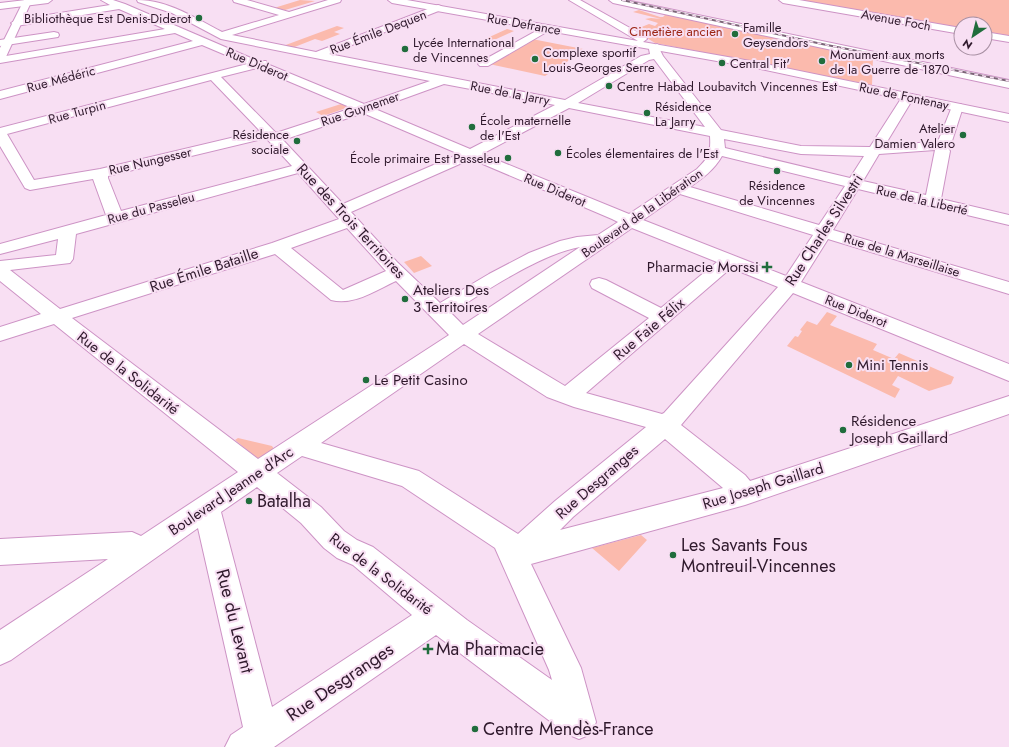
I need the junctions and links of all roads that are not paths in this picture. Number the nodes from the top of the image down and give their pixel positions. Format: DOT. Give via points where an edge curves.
graph roads {
  1 [pos="48,0"];
  2 [pos="105,0"];
  3 [pos="237,0"];
  4 [pos="337,0"];
  5 [pos="392,0"];
  6 [pos="573,0"];
  7 [pos="613,0"];
  8 [pos="656,0"];
  9 [pos="783,0"];
  10 [pos="27,1"];
  11 [pos="147,1"];
  12 [pos="0,6"];
  13 [pos="120,6"];
  14 [pos="642,6"];
  15 [pos="438,8"];
  16 [pos="291,15"];
  17 [pos="608,20"];
  18 [pos="16,23"];
  19 [pos="547,28"];
  20 [pos="175,30"];
  21 [pos="953,30"];
  22 [pos="54,35"];
  23 [pos="222,35"];
  24 [pos="993,36"];
  25 [pos="1009,39"];
  26 [pos="203,41"];
  27 [pos="4,43"];
  28 [pos="294,51"];
  29 [pos="657,52"];
  30 [pos="317,55"];
  31 [pos="0,59"];
  32 [pos="268,61"];
  33 [pos="484,64"];
  34 [pos="974,66"];
  35 [pos="213,76"];
  36 [pos="445,80"];
  37 [pos="1009,84"];
  38 [pos="0,95"];
  39 [pos="908,97"];
  40 [pos="566,104"];
  41 [pos="957,107"];
  42 [pos="363,109"];
  43 [pos="1009,118"];
  44 [pos="0,133"];
  45 [pos="717,134"];
  46 [pos="272,135"];
  47 [pos="939,146"];
  48 [pos="718,151"];
  49 [pos="874,151"];
  50 [pos="471,154"];
  51 [pos="302,168"];
  52 [pos="100,173"];
  53 [pos="853,183"];
  54 [pos="680,189"];
  55 [pos="932,202"];
  56 [pos="346,216"];
  57 [pos="115,218"];
  58 [pos="1009,220"];
  59 [pos="631,222"];
  60 [pos="68,230"];
  61 [pos="823,231"];
  62 [pos="603,240"];
  63 [pos="278,246"];
  64 [pos="0,249"];
  65 [pos="729,261"];
  66 [pos="0,266"];
  67 [pos="0,272"];
  68 [pos="398,273"];
  69 [pos="599,284"];
  70 [pos="790,285"];
  71 [pos="1009,288"];
  72 [pos="438,313"];
  73 [pos="56,317"];
  74 [pos="663,317"];
  75 [pos="0,334"];
  76 [pos="464,335"];
  77 [pos="1009,373"];
  78 [pos="568,396"];
  79 [pos="1009,404"];
  80 [pos="664,425"];
  81 [pos="299,446"];
  82 [pos="256,474"];
  83 [pos="745,494"];
  84 [pos="207,508"];
  85 [pos="142,550"];
  86 [pos="0,552"];
  87 [pos="514,556"];
  88 [pos="438,616"];
  89 [pos="0,649"];
  90 [pos="252,741"];
  1 -- 10 [label="street"];
  2 -- 13 [label="street, Rue Diderot"];
  3 -- 16 [label="street"];
  4 -- 16 [label="street"];
  5 -- 15 [label="street, Rue Defrance"];
  6 -- 17 [label="street"];
  7 -- 14 [label="street"];
  8 -- 34 [label="street"];
  9 -- 21 [label="street, Avenue Foch"];
  10 -- 12 [label="street"];
  10 -- 18 [label="street"];
  11 -- 13 [label="street"];
  11 -- 23 [label="street, Rue de la Jarry" via="175,11"];
  13 -- 18 [label="street"];
  13 -- 20 [label="street, Rue Diderot"];
  14 -- 17 [label="street"];
  14 -- 37 [label="street"];
  15 -- 19 [label="street, Rue Defrance"];
  15 -- 30 [label="street, Rue Émile Dequen"];
  16 -- 23 [label="street"];
  17 -- 29 [label="street"];
  18 -- 27 [label="street"];
  19 -- 29 [label="street, Rue Defrance"];
  19 -- 33 [label="street"];
  20 -- 26 [label="street, Rue Diderot"];
  20 -- 31 [label="street" via="105,39"];
  22 -- 27 [label="street"];
  23 -- 28 [label="street, Rue de la Jarry"];
  24 -- 25 [label="street"];
  26 -- 32 [label="street, Rue Diderot"];
  26 -- 38 [label="street, Rue Médéric"];
  27 -- 31 [label="street"];
  28 -- 30 [label="street, Rue de la Jarry"];
  28 -- 32 [label="street, Rue Turpin"];
  29 -- 39 [label="street, Rue de Fontenay" via="672,50"];
  29 -- 40 [label="street, Rue Émile Bataille"];
  29 -- 45 [label="street"];
  30 -- 36 [label="street, Rue de la Jarry"];
  32 -- 35 [label="street, Rue Turpin"];
  32 -- 42 [label="street, Rue Diderot"];
  35 -- 44 [label="street, Rue Turpin"];
  35 -- 46 [label="street, Rue des Trois Territoires"];
  36 -- 40 [label="street, Rue de la Jarry"];
  36 -- 42 [label="street, Rue Guynemer"];
  39 -- 41 [label="street, Rue de Fontenay"];
  39 -- 49 [label="street, Rue Charles Silvestri"];
  40 -- 45 [label="street, Rue de la Jarry"];
  40 -- 50 [label="street, Rue Émile Bataille"];
  41 -- 43 [label="street, Rue de Fontenay"];
  41 -- 47 [label="street" via="945,141"];
  42 -- 46 [label="street, Rue Guynemer"];
  42 -- 50 [label="street, Rue Diderot"];
  44 -- 52 [label="street, Rue Nungesser" via="30,185"];
  45 -- 48 [label="street"];
  45 -- 49 [label="street, Rue de la Jarry" via="801,150 845,153"];
  46 -- 51 [label="street, Rue des Trois Territoires"];
  46 -- 52 [label="street, Rue Nungesser"];
  47 -- 49 [label="street, Rue de la Jarry"];
  47 -- 55 [label="street" via="943,151"];
  48 -- 53 [label="street, Rue de la Liberté"];
  48 -- 54 [label="street, Boulevard de la Libération" via="711,163"];
  49 -- 53 [label="street, Rue Charles Silvestri"];
  50 -- 56 [label="street, Rue Émile Bataille"];
  50 -- 59 [label="street, Rue Diderot"];
  51 -- 56 [label="street, Rue des Trois Territoires"];
  51 -- 57 [label="street, Rue du Passeleu"];
  52 -- 57 [label="street"];
  53 -- 55 [label="street, Rue de la Liberté"];
  53 -- 61 [label="street, Rue Charles Silvestri"];
  54 -- 59 [label="street, Boulevard de la Libération"];
  54 -- 61 [label="street, Rue de la Marseillaise"];
  55 -- 58 [label="street, Rue de la Liberté"];
  56 -- 63 [label="street, Rue Émile Bataille"];
  56 -- 68 [label="street, Rue des Trois Territoires"];
  57 -- 60 [label="street, Rue du Passeleu"];
  59 -- 62 [label="street, Boulevard de la Libération"];
  59 -- 65 [label="street, Rue Diderot"];
  60 -- 64 [label="street, Rue du Passeleu"];
  60 -- 66 [label="street" via="64,259"];
  61 -- 70 [label="street, Rue Charles Silvestri"];
  61 -- 71 [label="street, Rue de la Marseillaise"];
  62 -- 72 [label="street" via="578,241 554,248 480,286"];
  62 -- 76 [label="street, Boulevard de la Libération"];
  63 -- 68 [label="street" via="338,296 348,296"];
  63 -- 73 [label="street, Rue Émile Bataille"];
  65 -- 70 [label="street, Rue Diderot"];
  65 -- 74 [label="street, Rue Faie Félix"];
  67 -- 73 [label="street, Rue de la Solidarité"];
  68 -- 72 [label="street, Rue des Trois Territoires"];
  69 -- 74 [label="street"];
  70 -- 77 [label="street, Rue Diderot"];
  70 -- 80 [label="street, Rue Charles Silvestri"];
  72 -- 76 [label="street, Rue des Trois Territoires"];
  73 -- 75 [label="street, Rue Émile Bataille"];
  73 -- 82 [label="street, Rue de la Solidarité"];
  74 -- 78 [label="street, Rue Faie Félix"];
  76 -- 78 [label="street, Rue des Trois Territoires" via="555,391"];
  76 -- 81 [label="street, Boulevard Jeanne d'Arc"];
  78 -- 80 [label="street, Rue des Trois Territoires"];
  79 -- 83 [label="street, Rue Joseph Gaillard"];
  80 -- 83 [label="street, Rue des Trois Territoires" via="736,483"];
  80 -- 87 [label="street, Rue Desgranges" via="564,509"];
  81 -- 82 [label="street, Boulevard Jeanne d'Arc"];
  81 -- 87 [label="street" via="410,478 505,539"];
  82 -- 84 [label="street, Boulevard Jeanne d'Arc"];
  82 -- 88 [label="street, Rue de la Solidarité" via="311,515 327,535 347,550 363,556"];
  83 -- 87 [label="street, Rue Joseph Gaillard"];
  84 -- 85 [label="street, Boulevard Jeanne d'Arc"];
  84 -- 90 [label="street, Rue du Levant"];
  85 -- 86 [label="street" via="132,545"];
  85 -- 89 [label="street, Boulevard Jeanne d'Arc"];
  87 -- 88 [label="street, Rue de la Solidarité" via="565,668 579,722"];
  88 -- 90 [label="street, Rue Desgranges"];
}
